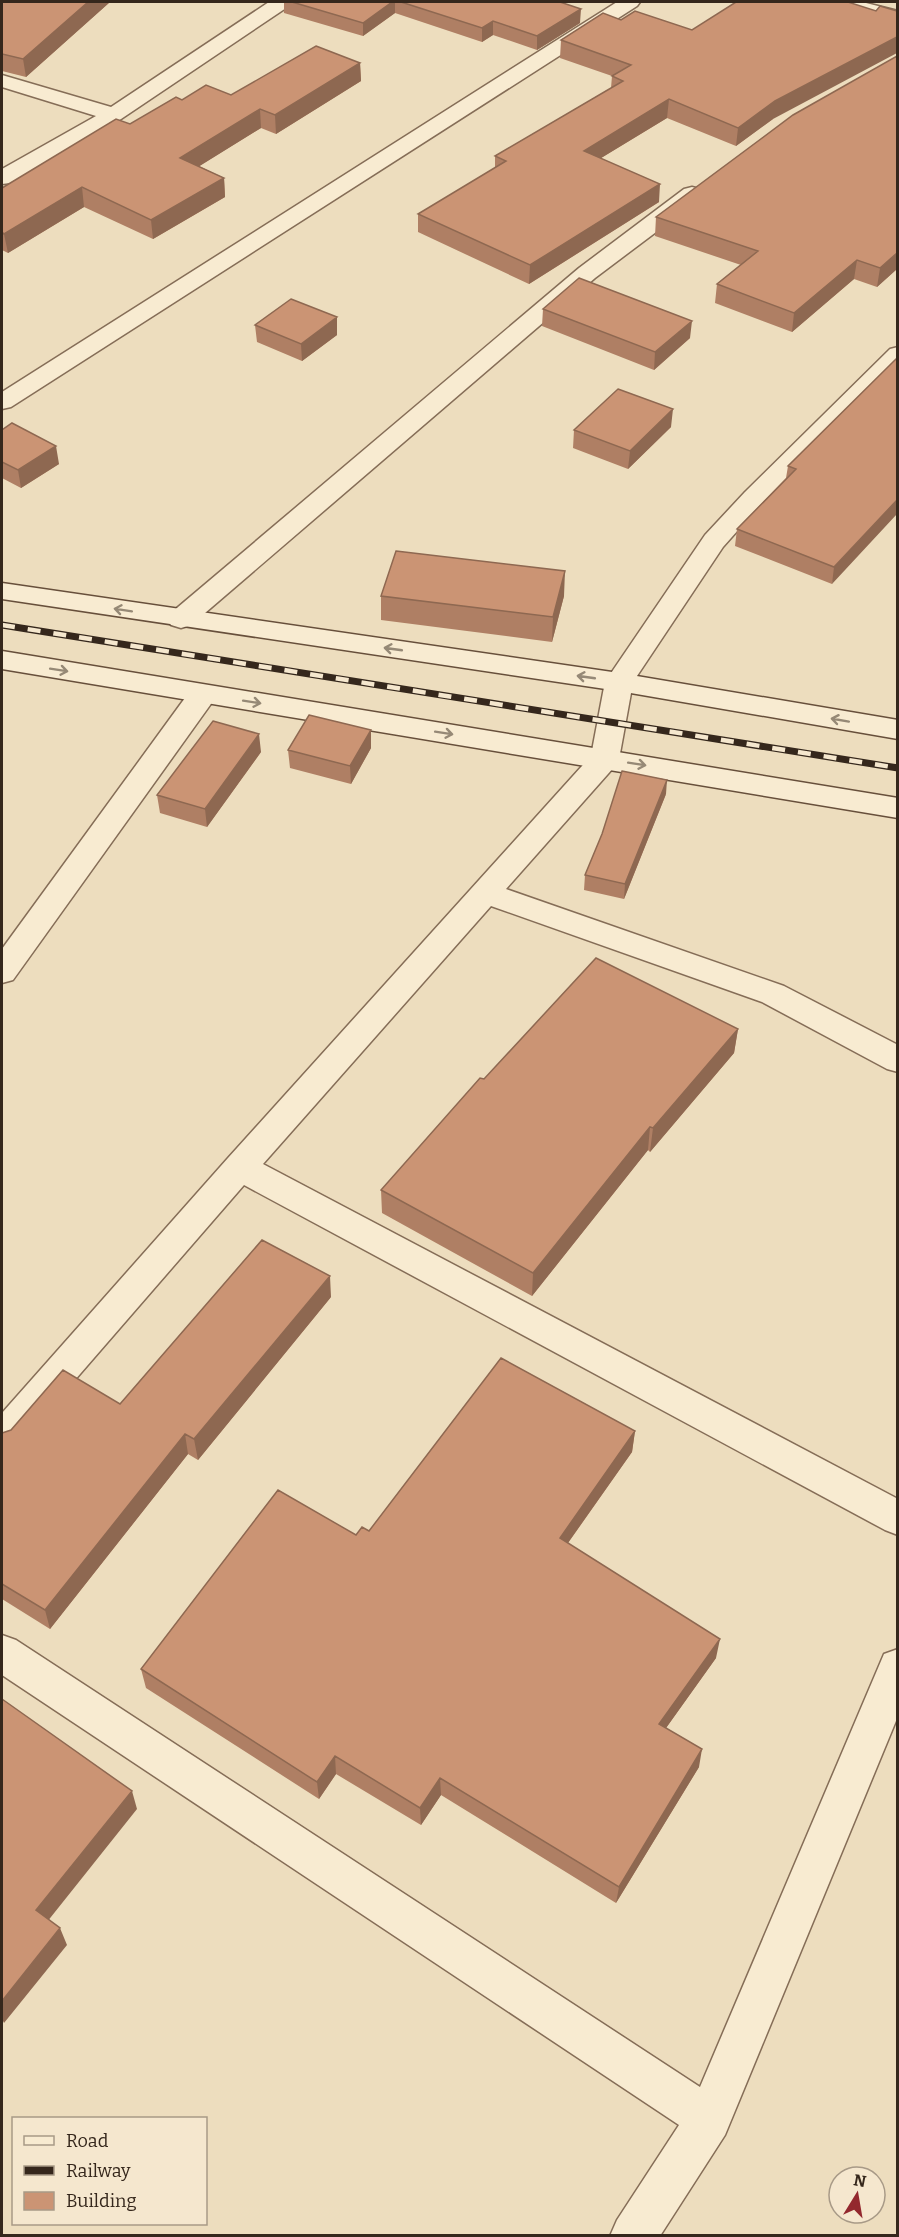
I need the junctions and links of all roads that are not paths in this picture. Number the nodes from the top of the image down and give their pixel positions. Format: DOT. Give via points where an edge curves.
graph roads {
  1 [pos="282,2"];
  2 [pos="630,2"];
  3 [pos="842,2"];
  4 [pos="897,16"];
  5 [pos="2,81"];
  6 [pos="114,115"];
  7 [pos="2,178"];
  8 [pos="708,182"];
  9 [pos="897,354"];
  10 [pos="2,402"];
  11 [pos="2,591"];
  12 [pos="181,619"];
  13 [pos="2,660"];
  14 [pos="619,682"];
  15 [pos="203,694"];
  16 [pos="897,730"];
  17 [pos="605,759"];
  18 [pos="897,808"];
  19 [pos="485,893"];
  20 [pos="2,972"];
  21 [pos="897,1060"];
  22 [pos="240,1167"];
  23 [pos="2,1438"];
  24 [pos="897,1518"];
  25 [pos="2,1653"];
  26 [pos="897,1667"];
  27 [pos="709,2119"];
  28 [pos="633,2235"];
  1 -- 6 [label="street"];
  2 -- 10 [label="street"];
  3 -- 4 [label="street"];
  5 -- 6 [label="street"];
  6 -- 7 [label="street"];
  8 -- 12 [label="street" via="587,273"];
  9 -- 14 [label="street" via="714,541"];
  12 -- 11 [label="street, one-way"];
  14 -- 12 [label="street, one-way"];
  13 -- 15 [label="street, one-way"];
  16 -- 14 [label="street, one-way"];
  14 -- 17 [label="street"];
  15 -- 17 [label="street, one-way"];
  15 -- 20 [label="street"];
  17 -- 18 [label="street, one-way"];
  17 -- 19 [label="street"];
  19 -- 21 [label="street" via="773,994"];
  19 -- 22 [label="street"];
  22 -- 23 [label="street"];
  22 -- 24 [label="street"];
  25 -- 27 [label="street"];
  26 -- 27 [label="street"];
  27 -- 28 [label="street"];
}
